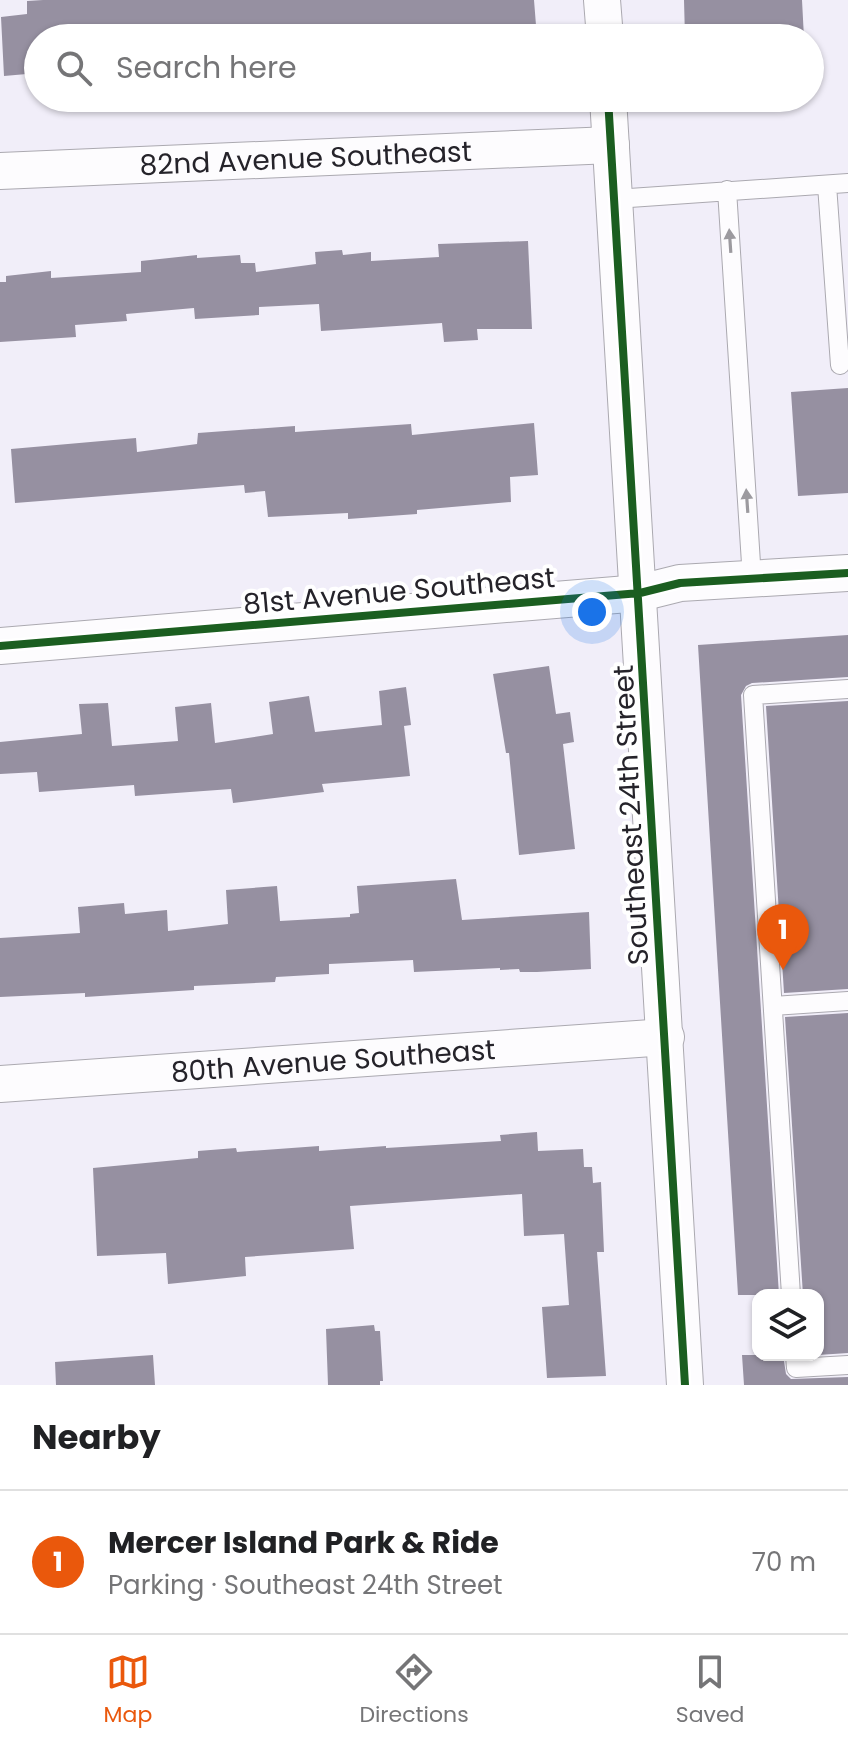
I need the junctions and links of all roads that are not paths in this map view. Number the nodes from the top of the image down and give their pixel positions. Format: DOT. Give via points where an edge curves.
graph roads {
  1 [pos="602,0"];
  2 [pos="604,24"];
  3 [pos="609,112"];
  4 [pos="611,145"];
  5 [pos="0,171"];
  6 [pos="848,183"];
  7 [pos="827,185"];
  8 [pos="727,190"];
  9 [pos="615,199"];
  10 [pos="840,365"];
  11 [pos="848,573"];
  12 [pos="752,579"];
  13 [pos="640,593"];
  14 [pos="0,646"];
  15 [pos="848,689"];
  16 [pos="848,1001"];
  17 [pos="773,1006"];
  18 [pos="666,1037"];
  19 [pos="0,1084"];
  20 [pos="791,1289"];
  21 [pos="795,1361"];
  22 [pos="848,1365"];
  23 [pos="685,1385"];
  1 -- 2 [label="street"];
  3 -- 4 [label="street, Southeast 24th Street"];
  4 -- 5 [label="street, 82nd Avenue Southeast"];
  4 -- 9 [label="street, Southeast 24th Street"];
  6 -- 7 [label="lane"];
  7 -- 8 [label="lane"];
  7 -- 10 [label="lane"];
  8 -- 9 [label="lane"];
  12 -- 8 [label="lane, one-way"];
  9 -- 13 [label="street, Southeast 24th Street"];
  11 -- 12 [label="street, 81st Avenue Southeast"];
  12 -- 13 [label="street, 81st Avenue Southeast" via="680,583"];
  13 -- 14 [label="street, 81st Avenue Southeast"];
  13 -- 18 [label="street, Southeast 24th Street"];
  15 -- 17 [label="lane" via="753,695"];
  16 -- 17 [label="lane"];
  17 -- 20 [label="lane"];
  18 -- 19 [label="street, 80th Avenue Southeast"];
  18 -- 23 [label="street, Southeast 24th Street"];
  21 -- 22 [label="lane" via="796,1368"];
}
